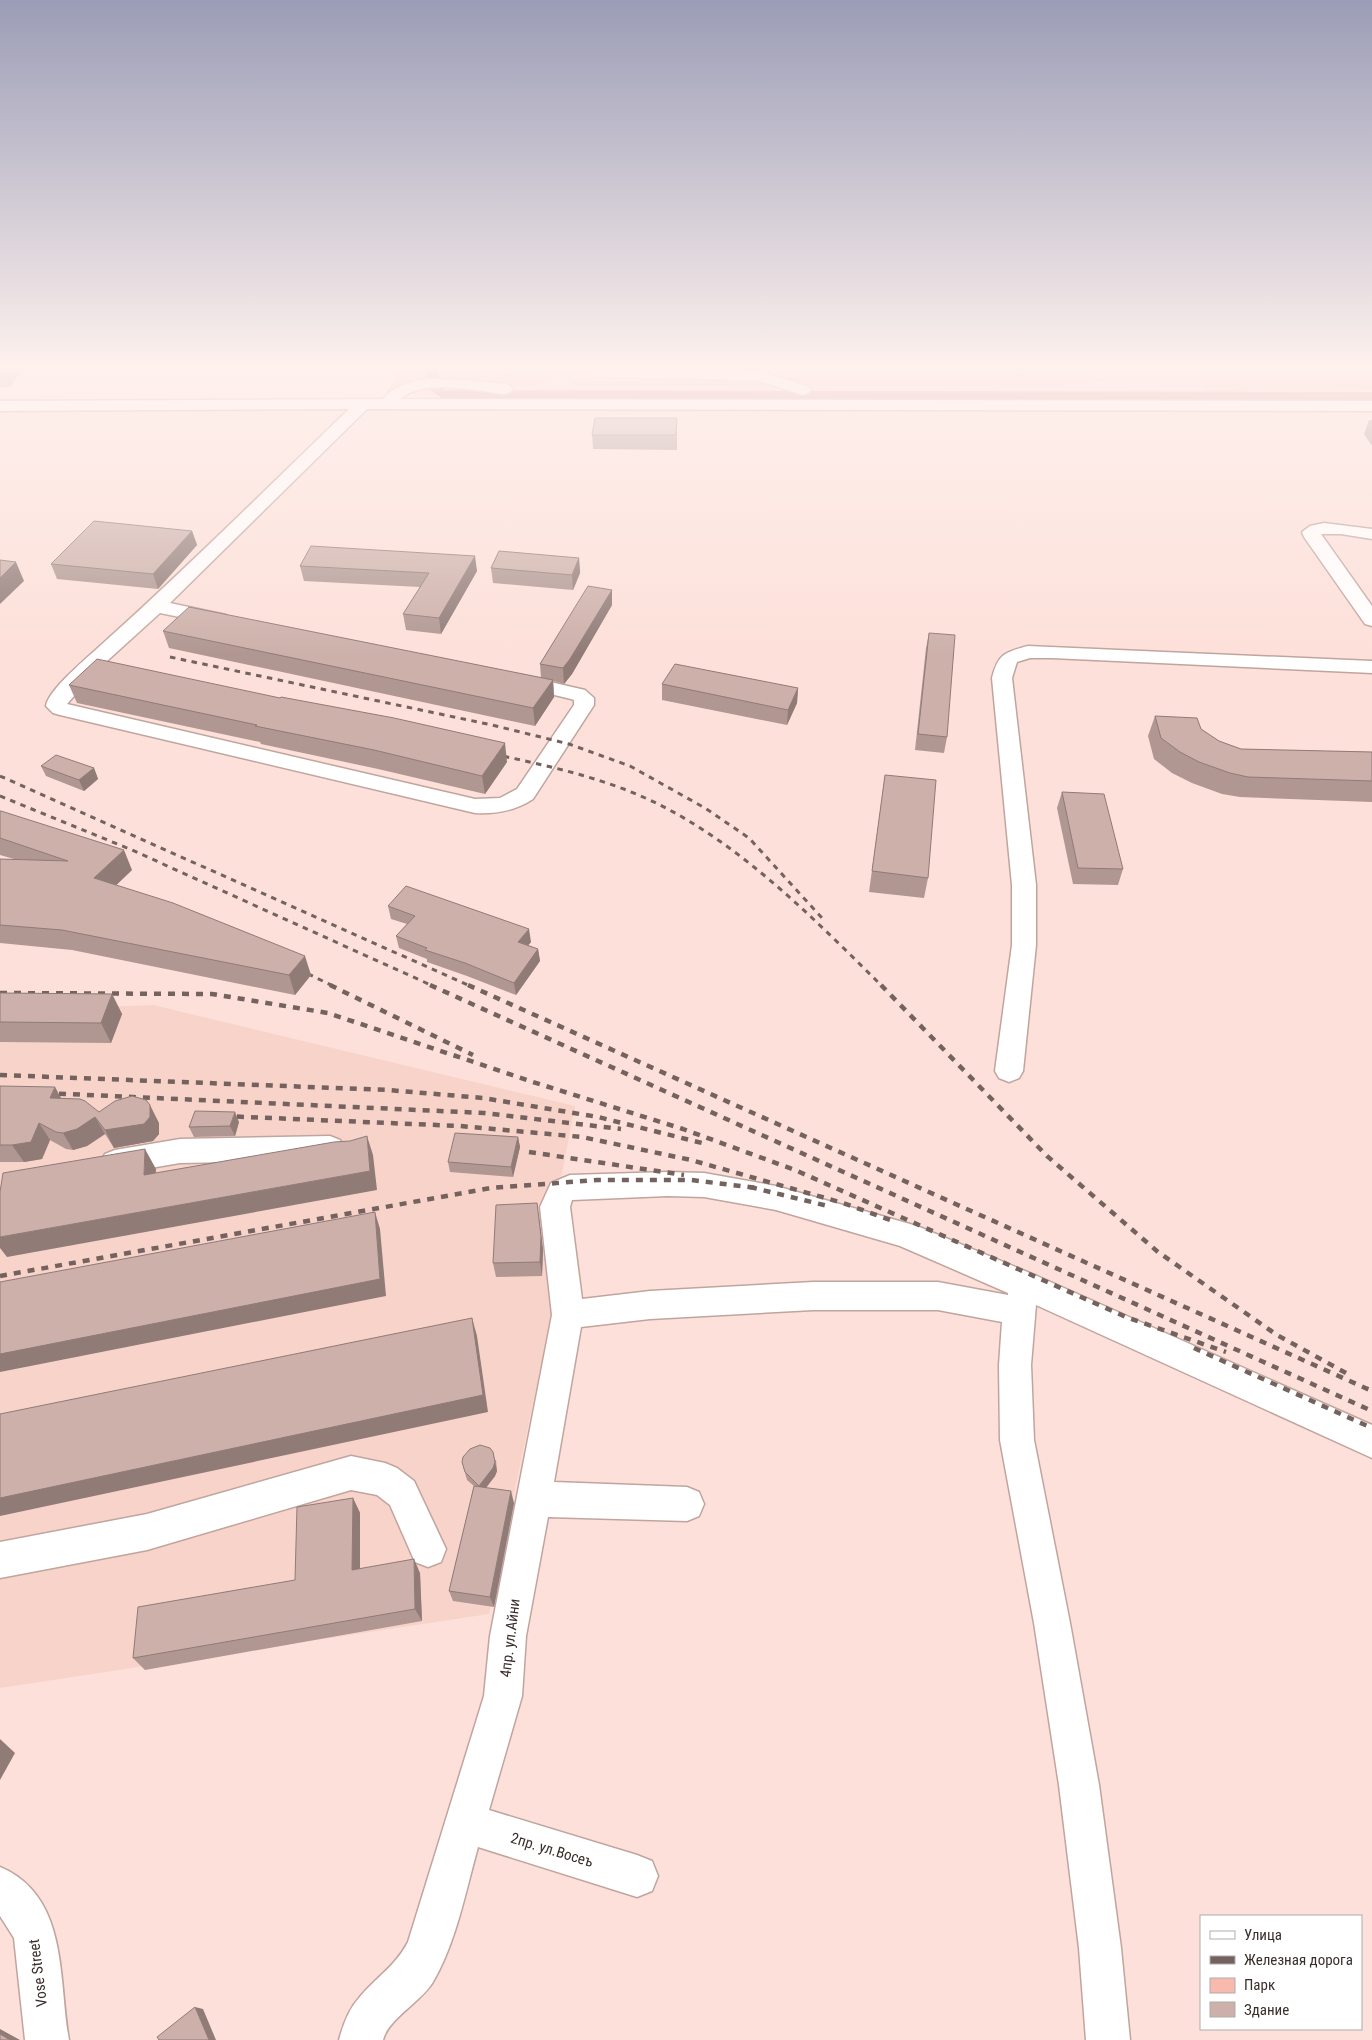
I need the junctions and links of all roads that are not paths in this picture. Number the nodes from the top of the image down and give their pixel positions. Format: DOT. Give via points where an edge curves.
graph roads {
  1 [pos="301,464"];
  2 [pos="1372,534"];
  3 [pos="156,606"];
  4 [pos="1372,620"];
  5 [pos="233,622"];
  6 [pos="1372,667"];
  7 [pos="502,677"];
  8 [pos="1009,1072"];
  9 [pos="356,1147"];
  10 [pos="94,1166"];
  11 [pos="1022,1299"];
  12 [pos="568,1315"];
  13 [pos="1372,1442"];
  14 [pos="534,1499"];
  15 [pos="687,1504"];
  16 [pos="428,1550"];
  17 [pos="0,1560"];
  18 [pos="466,1823"];
  19 [pos="637,1876"];
  20 [pos="0,1888"];
  21 [pos="47,2040"];
  22 [pos="361,2040"];
  23 [pos="1108,2040"];
  1 -- 3 [label="street"];
  2 -- 4 [label="street" via="1321,528 1311,532"];
  3 -- 5 [label="street"];
  3 -- 7 [label="street" via="57,700 56,706 60,710 475,806 494,807 511,804 525,794 584,705 584,698 570,691"];
  6 -- 8 [label="street" via="1052,652 1028,652 1010,658 1002,678 1024,885 1024,945"];
  9 -- 10 [label="street" via="180,1151"];
  11 -- 12 [label="street" via="813,1296 650,1305"];
  11 -- 12 [label="street, 4пр. ул.Айни" via="906,1235 776,1198 704,1185 570,1187 561,1192 555,1207"];
  11 -- 13 [label="street"];
  11 -- 23 [label="street" via="1015,1365 1017,1440 1079,1785"];
  12 -- 14 [label="street, 4пр. ул.Айни"];
  14 -- 15 [label="street"];
  14 -- 18 [label="street, 4пр. ул.Айни" via="508,1636 502,1696"];
  16 -- 17 [label="street" via="402,1493 385,1480 351,1473 147,1532"];
  18 -- 19 [label="street, 2пр. ул.Восеъ"];
  18 -- 22 [label="street, 4пр. ул.Айни" via="428,1947 419,1966 408,1982 373,2012"];
  20 -- 21 [label="street, Vose Street" via="13,1897 32,1924"];
}
